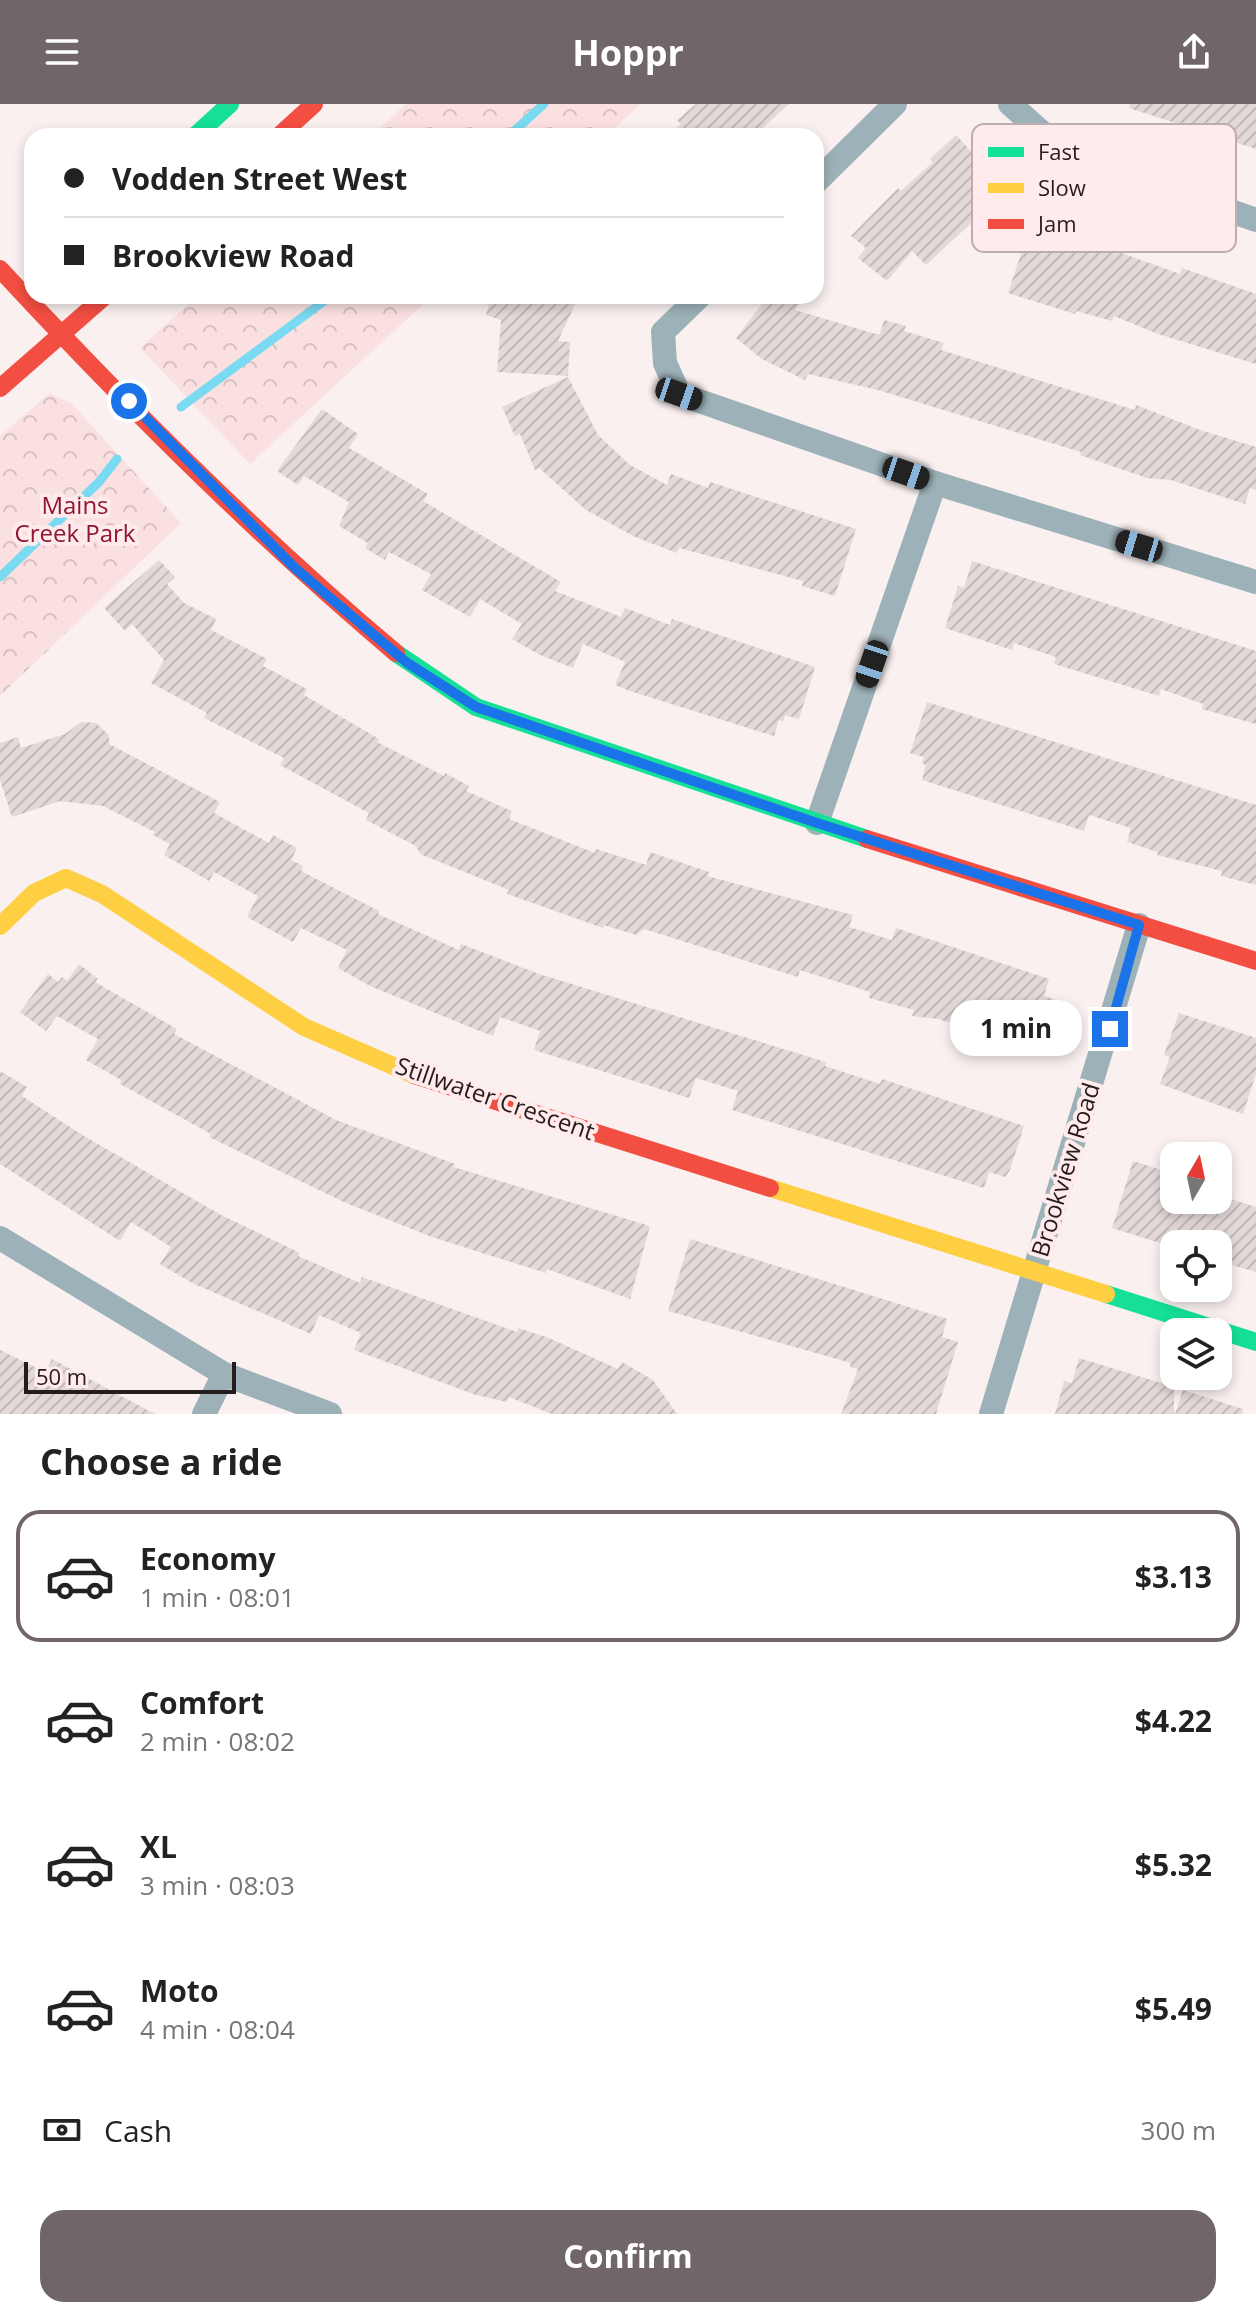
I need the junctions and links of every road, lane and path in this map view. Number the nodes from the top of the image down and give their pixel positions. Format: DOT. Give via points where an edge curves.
graph roads {
  1 [pos="230,104"];
  2 [pos="314,104"];
  3 [pos="895,104"];
  4 [pos="1010,104"];
  5 [pos="1032,124"];
  6 [pos="204,128"];
  7 [pos="288,128"];
  8 [pos="824,174"];
  9 [pos="1236,213"];
  10 [pos="1256,220"];
  11 [pos="0,269"];
  12 [pos="21,290"];
  13 [pos="33,304"];
  14 [pos="96,304"];
  15 [pos="692,304"];
  16 [pos="61,335"];
  17 [pos="0,388"];
  18 [pos="935,483"];
  19 [pos="1256,582"];
  20 [pos="817,823"];
  21 [pos="1139,925"];
  22 [pos="0,926"];
  23 [pos="1256,961"];
  24 [pos="0,1238"];
  25 [pos="1035,1272"];
  26 [pos="1256,1342"];
  27 [pos="224,1374"];
  28 [pos="204,1414"];
  29 [pos="330,1414"];
  30 [pos="991,1414"];
  1 -- 6 [label="street"];
  2 -- 7 [label="street"];
  3 -- 8 [label="street"];
  4 -- 5 [label="street"];
  9 -- 10 [label="street"];
  11 -- 12 [label="street"];
  13 -- 16 [label="street"];
  14 -- 16 [label="street"];
  15 -- 18 [label="street" via="663,332 665,363 679,394"];
  16 -- 17 [label="street"];
  16 -- 20 [label="street" via="295,568 406,662 476,707"];
  18 -- 19 [label="street"];
  18 -- 20 [label="street"];
  20 -- 21 [label="street"];
  21 -- 23 [label="street"];
  21 -- 25 [label="street, Brookview Road"];
  22 -- 25 [label="street, Stillwater Crescent" via="34,893 66,878 102,894 304,1027 417,1076"];
  24 -- 27 [label="street"];
  25 -- 26 [label="street"];
  25 -- 30 [label="street, Brookview Road"];
  27 -- 28 [label="street"];
  27 -- 29 [label="street"];
}
